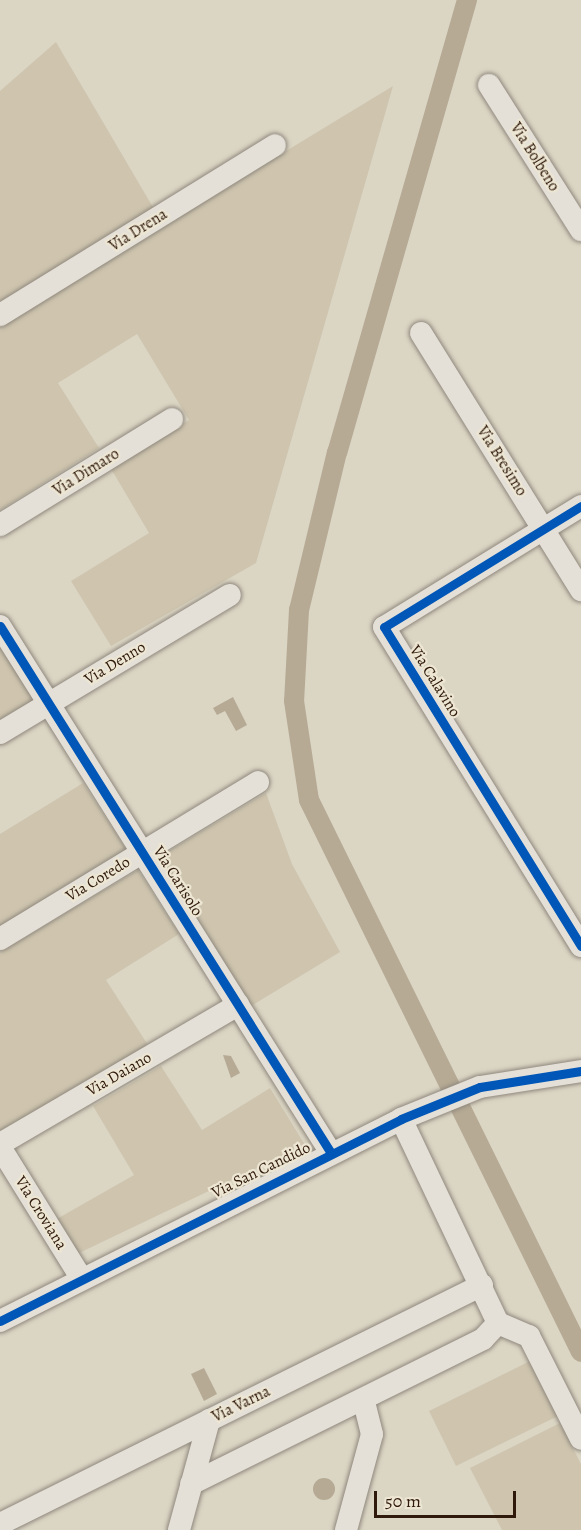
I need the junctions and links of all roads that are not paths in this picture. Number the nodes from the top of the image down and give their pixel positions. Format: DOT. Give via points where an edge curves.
graph roads {
  1 [pos="489,85"];
  2 [pos="275,145"];
  3 [pos="581,230"];
  4 [pos="0,315"];
  5 [pos="421,333"];
  6 [pos="172,419"];
  7 [pos="581,506"];
  8 [pos="0,525"];
  9 [pos="544,529"];
  10 [pos="581,590"];
  11 [pos="230,595"];
  12 [pos="0,626"];
  13 [pos="48,703"];
  14 [pos="0,733"];
  15 [pos="258,782"];
  16 [pos="142,852"];
  17 [pos="0,939"];
  18 [pos="581,946"];
  19 [pos="238,1005"];
  20 [pos="581,1071"];
  21 [pos="401,1119"];
  22 [pos="0,1145"];
  23 [pos="331,1153"];
  24 [pos="82,1280"];
  25 [pos="483,1285"];
  26 [pos="0,1322"];
  27 [pos="498,1323"];
  28 [pos="363,1399"];
  29 [pos="209,1419"];
  30 [pos="581,1439"];
  31 [pos="191,1484"];
  32 [pos="0,1524"];
  33 [pos="179,1530"];
  34 [pos="346,1530"];
  1 -- 3 [label="street, Via Bolbeno"];
  2 -- 4 [label="street, Via Drena"];
  5 -- 9 [label="street, Via Bresimo"];
  6 -- 8 [label="street, Via Dimaro"];
  7 -- 9 [label="street, Via Calavino"];
  9 -- 10 [label="street, Via Bresimo"];
  9 -- 18 [label="street, Via Calavino" via="384,627"];
  11 -- 13 [label="street, Via Denno"];
  12 -- 13 [label="street, Via Carisolo"];
  13 -- 14 [label="street, Via Denno"];
  13 -- 16 [label="street, Via Carisolo"];
  15 -- 16 [label="street, Via Coredo"];
  16 -- 17 [label="street, Via Coredo"];
  16 -- 19 [label="street, Via Carisolo"];
  19 -- 22 [label="street, Via Daiano"];
  19 -- 23 [label="street, Via Carisolo"];
  20 -- 21 [label="street, Via San Candido" via="480,1087"];
  21 -- 23 [label="street, Via San Candido"];
  21 -- 25 [label="street"];
  22 -- 24 [label="street, Via Croviana"];
  23 -- 24 [label="street, Via San Candido"];
  24 -- 26 [label="street, Via San Candido"];
  25 -- 27 [label="street"];
  25 -- 29 [label="street, Via Varna"];
  27 -- 28 [label="street" via="483,1339"];
  27 -- 30 [label="street" via="529,1336"];
  28 -- 31 [label="street"];
  28 -- 34 [label="street" via="372,1434"];
  29 -- 31 [label="street"];
  29 -- 32 [label="street, Via Varna"];
  31 -- 33 [label="street"];
}
